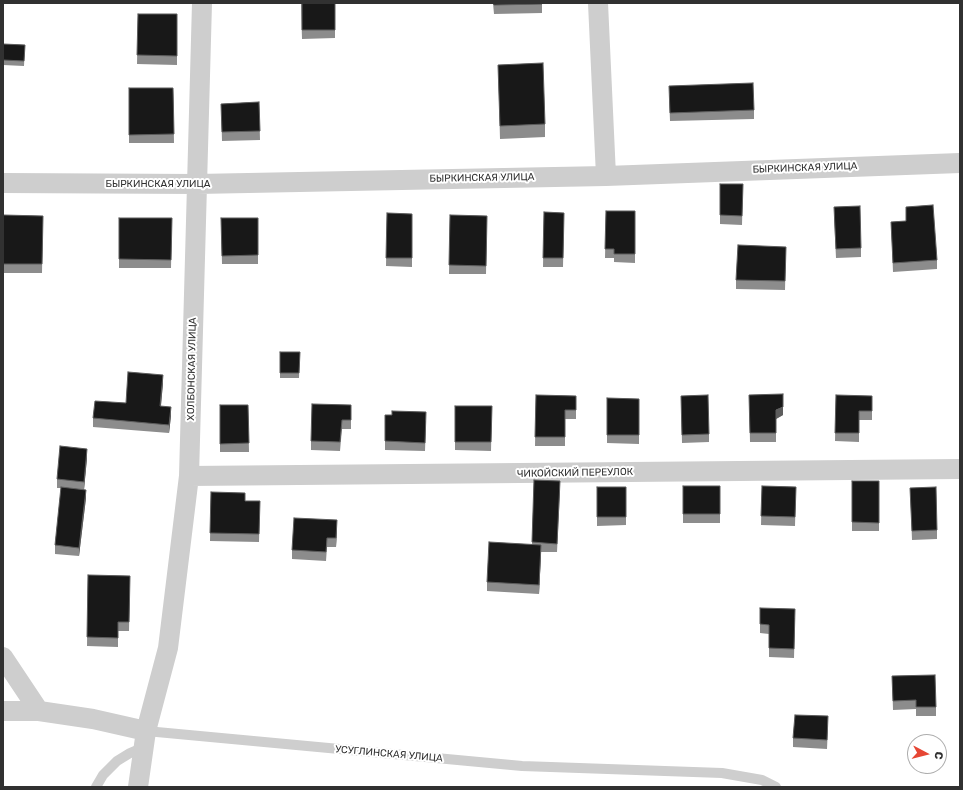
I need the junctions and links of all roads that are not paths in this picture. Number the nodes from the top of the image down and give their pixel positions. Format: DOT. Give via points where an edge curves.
graph roads {
  1 [pos="202,3"];
  2 [pos="598,3"];
  3 [pos="960,163"];
  4 [pos="606,176"];
  5 [pos="3,183"];
  6 [pos="197,184"];
  7 [pos="960,469"];
  8 [pos="189,476"];
  9 [pos="3,657"];
  10 [pos="3,711"];
  11 [pos="39,711"];
  12 [pos="145,739"];
  13 [pos="96,787"];
  14 [pos="138,787"];
  15 [pos="776,787"];
  1 -- 6 [label="street, ХОЛБОНСКАЯ УЛИЦА"];
  2 -- 4 [label="street"];
  3 -- 4 [label="street, БЫРКИНСКАЯ УЛИЦА"];
  4 -- 6 [label="street, БЫРКИНСКАЯ УЛИЦА"];
  5 -- 6 [label="street, БЫРКИНСКАЯ УЛИЦА"];
  6 -- 8 [label="street, ХОЛБОНСКАЯ УЛИЦА"];
  7 -- 8 [label="street, ЧИКОЙСКИЙ ПЕРЕУЛОК"];
  8 -- 12 [label="street, ХОЛБОНСКАЯ УЛИЦА" via="168,648"];
  9 -- 11 [label="street"];
  10 -- 11 [label="street, УСУГЛИНСКАЯ УЛИЦА"];
  11 -- 12 [label="street, УСУГЛИНСКАЯ УЛИЦА" via="93,719"];
  12 -- 13 [label="lane" via="102,775"];
  12 -- 14 [label="street, ХОЛБОНСКАЯ УЛИЦА"];
  12 -- 15 [label="lane, УСУГЛИНСКАЯ УЛИЦА" via="522,766 722,773 762,780"];
}
